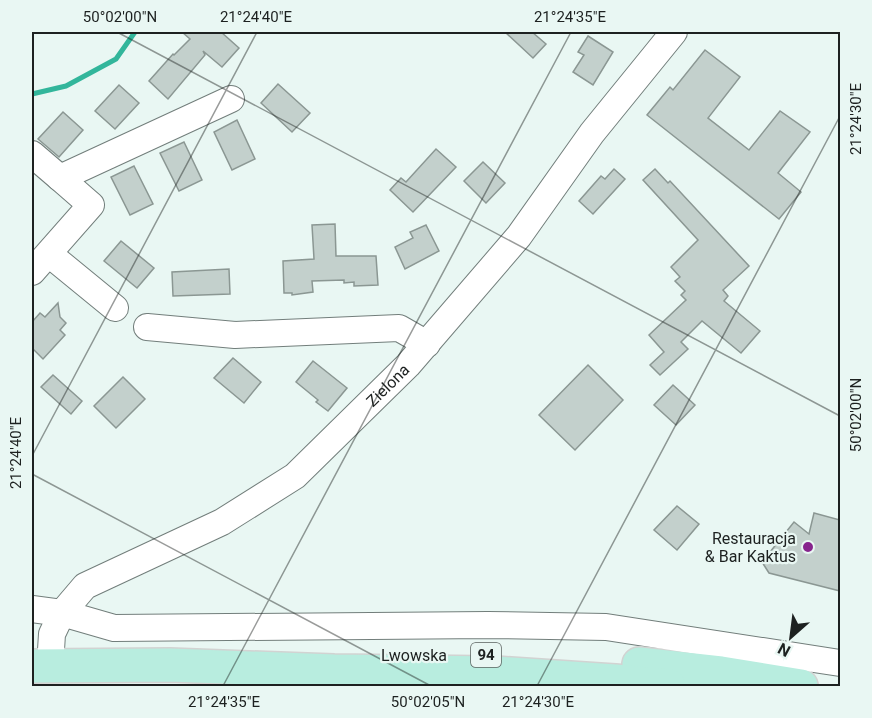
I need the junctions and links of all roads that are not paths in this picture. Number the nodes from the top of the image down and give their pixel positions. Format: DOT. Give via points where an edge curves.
graph roads {
  1 [pos="674,32"];
  2 [pos="231,99"];
  3 [pos="32,154"];
  4 [pos="60,178"];
  5 [pos="49,254"];
  6 [pos="32,273"];
  7 [pos="115,308"];
  8 [pos="147,327"];
  9 [pos="427,344"];
  10 [pos="32,609"];
  11 [pos="62,613"];
  12 [pos="840,663"];
  13 [pos="170,665"];
  14 [pos="41,666"];
  15 [pos="669,687"];
  16 [pos="801,687"];
  1 -- 9 [label="street, Zielona" via="592,133 519,236"];
  2 -- 4 [label="street"];
  3 -- 4 [label="street"];
  4 -- 5 [label="street" via="91,205"];
  5 -- 6 [label="street"];
  5 -- 7 [label="street"];
  8 -- 9 [label="street" via="236,335 399,328"];
  9 -- 11 [label="street, Zielona" via="295,476 222,522 85,586"];
  10 -- 11 [label="street"];
  11 -- 12 [label="street" via="114,628 606,627"];
  11 -- 14 [label="street, Zielona"];
  13 -- 14 [label="main road, Lwowska / 94"];
  13 -- 15 [label="main road, Lwowska / 94" via="496,673"];
  13 -- 16 [label="main road, Lwowska / 94" via="333,656 496,655 609,661 721,673"];
}
